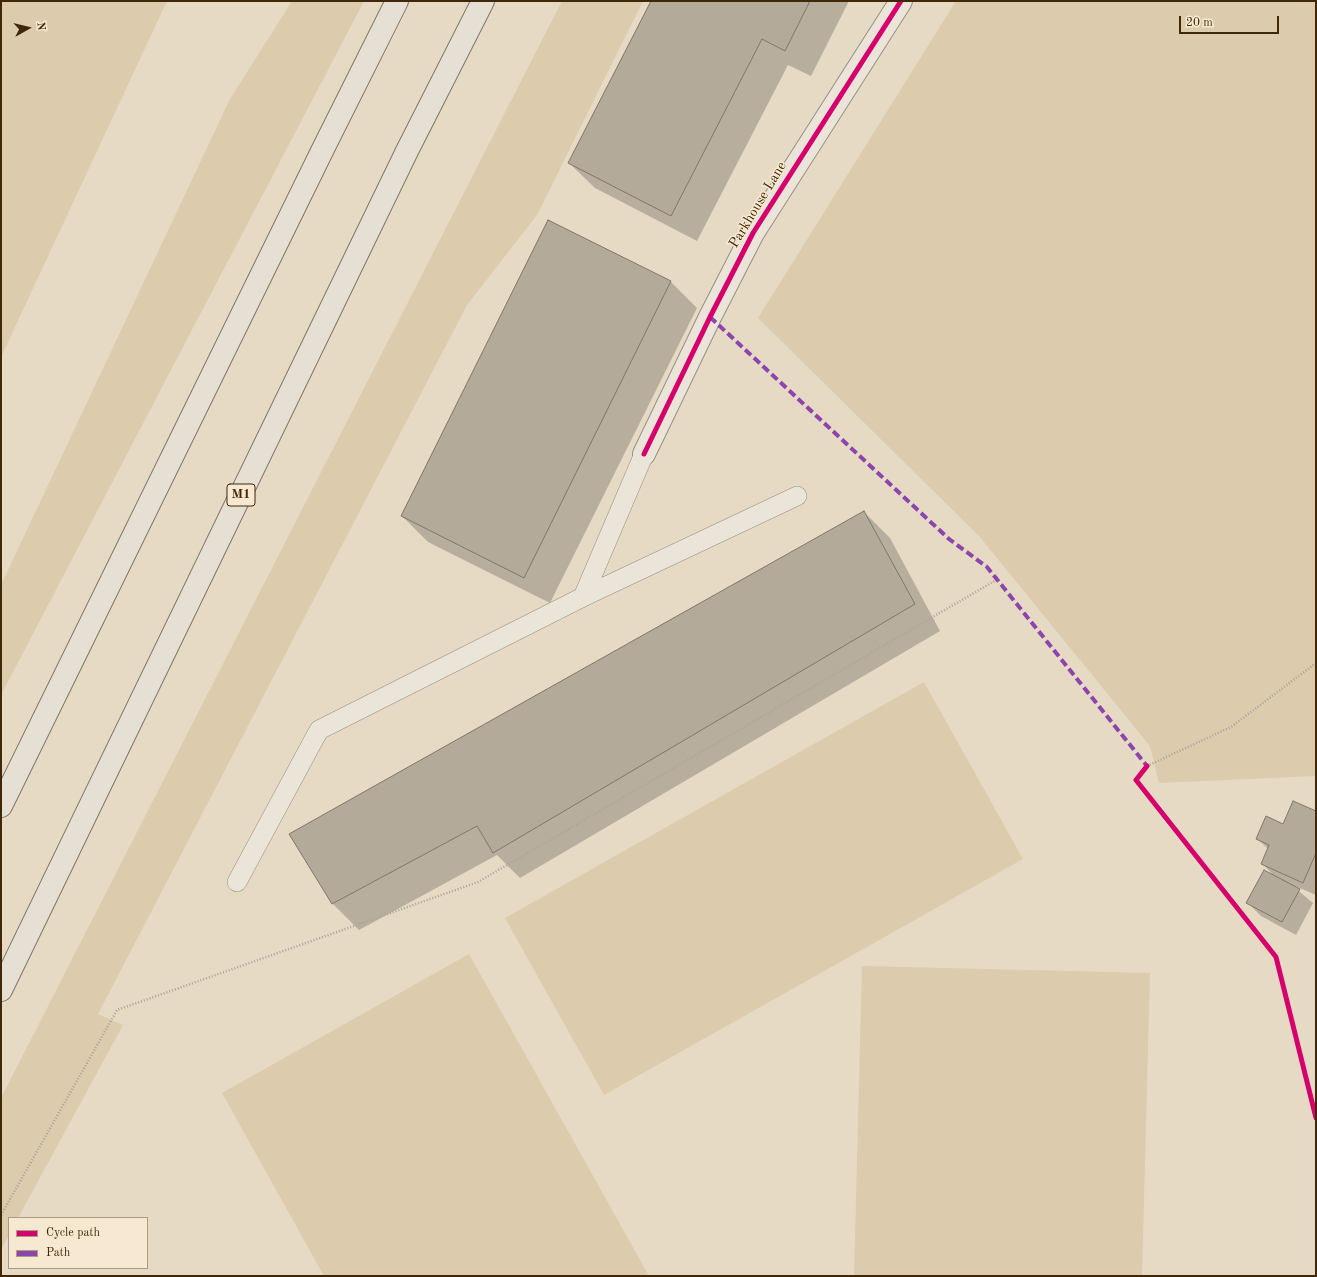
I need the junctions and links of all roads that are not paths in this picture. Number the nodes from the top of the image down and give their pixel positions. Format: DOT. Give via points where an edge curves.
graph roads {
  1 [pos="397,1"];
  2 [pos="483,1"];
  3 [pos="901,1"];
  4 [pos="644,454"];
  5 [pos="797,496"];
  6 [pos="583,597"];
  7 [pos="1,806"];
  8 [pos="236,882"];
  9 [pos="1,990"];
  1 -- 7 [label="highway"];
  2 -- 9 [label="highway, M1" via="407,151"];
  3 -- 4 [label="street, Parkhouse Lane" via="753,233"];
  4 -- 6 [label="lane"];
  5 -- 6 [label="lane"];
  6 -- 8 [label="lane" via="319,730"];
}
